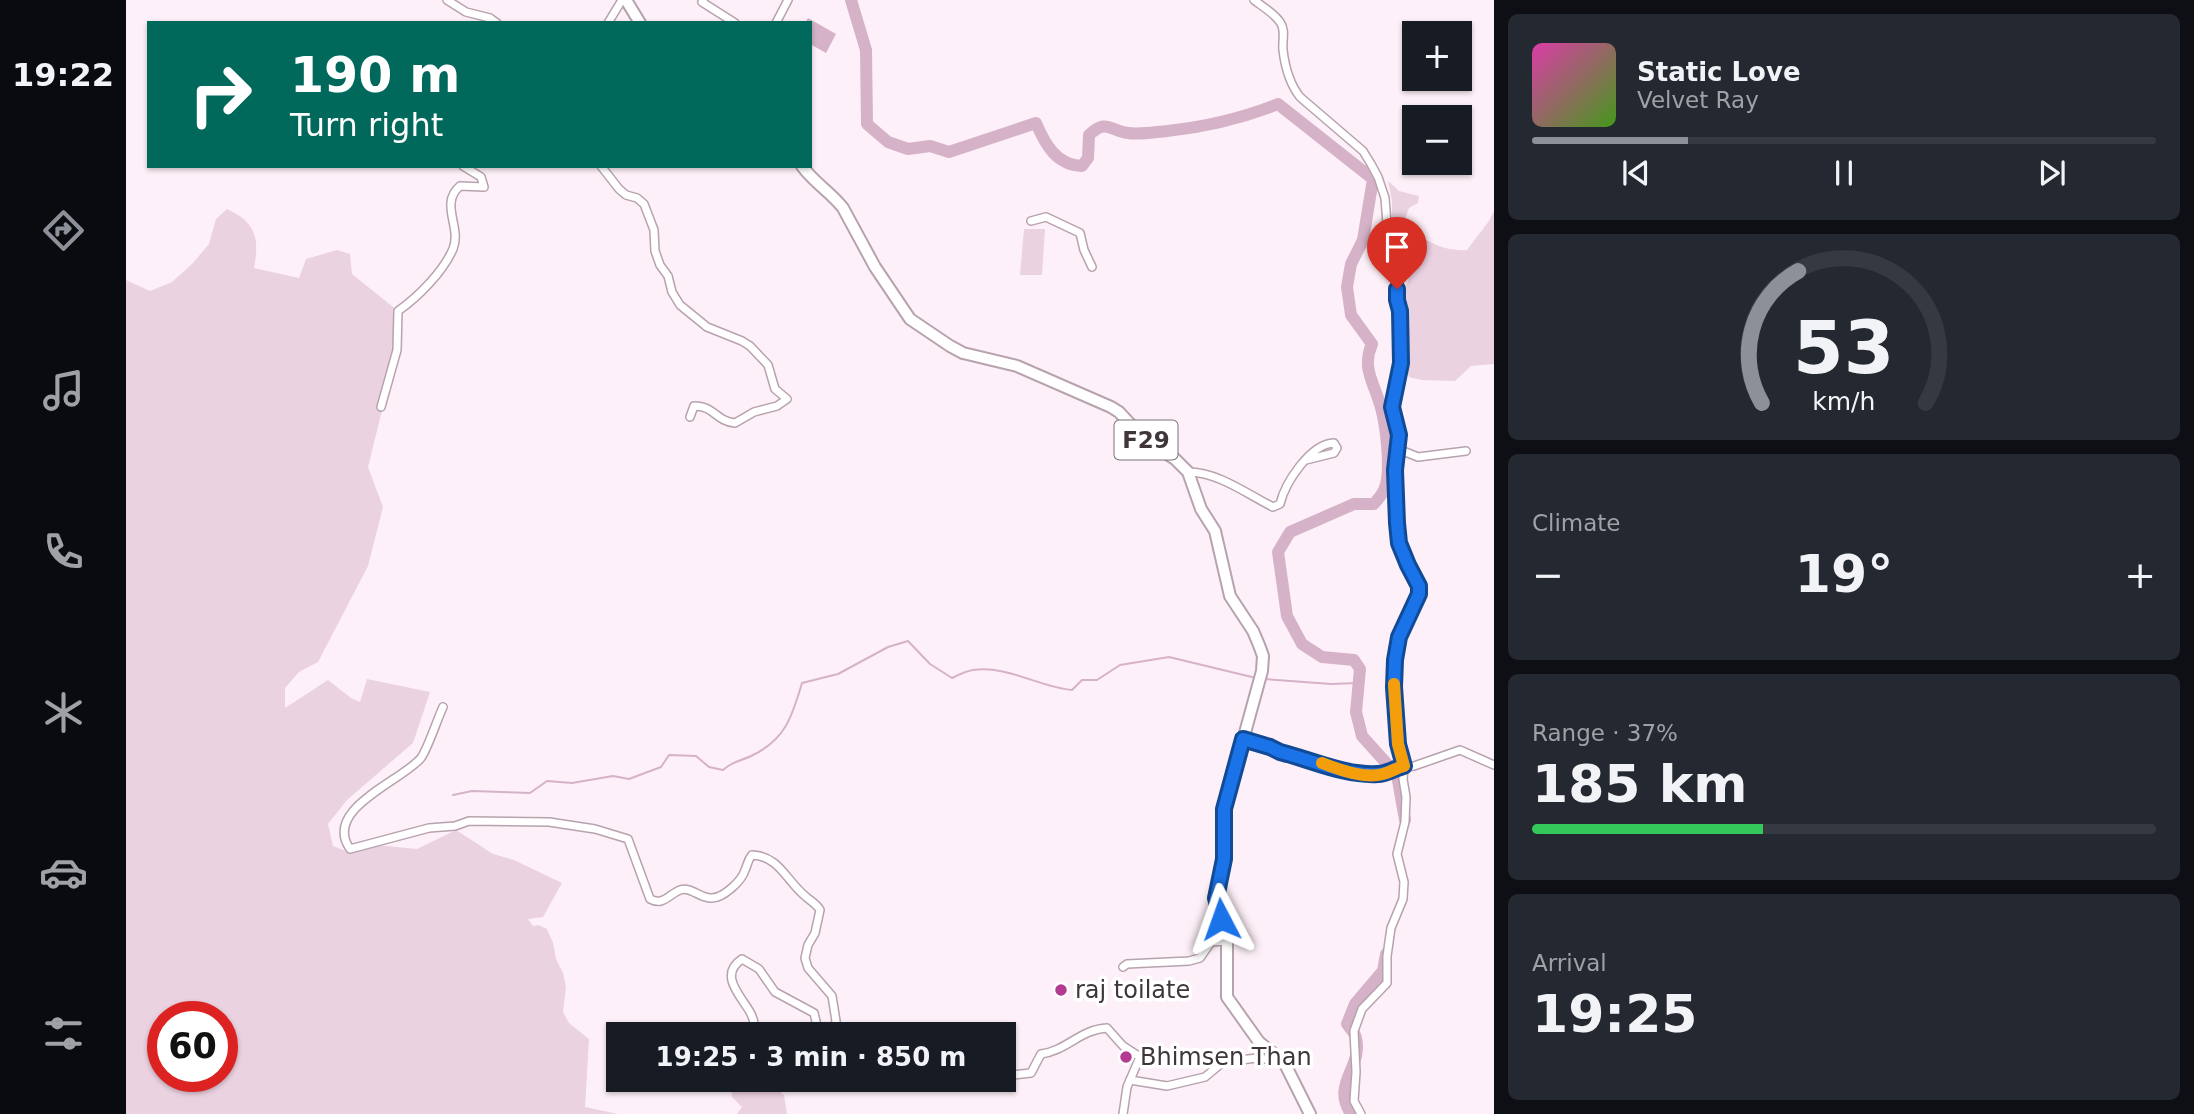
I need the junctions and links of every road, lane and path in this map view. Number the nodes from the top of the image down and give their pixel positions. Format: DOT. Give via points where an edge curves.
graph roads {
  1 [pos="447,0"];
  2 [pos="624,0"];
  3 [pos="703,0"];
  4 [pos="788,0"];
  5 [pos="1254,0"];
  6 [pos="485,20"];
  7 [pos="609,21"];
  8 [pos="639,21"];
  9 [pos="732,21"];
  10 [pos="777,21"];
  11 [pos="466,168"];
  12 [pos="603,168"];
  13 [pos="804,168"];
  14 [pos="1031,221"];
  15 [pos="1093,267"];
  16 [pos="381,407"];
  17 [pos="690,418"];
  18 [pos="1398,449"];
  19 [pos="1466,451"];
  20 [pos="1306,460"];
  21 [pos="1188,472"];
  22 [pos="443,707"];
  23 [pos="1243,739"];
  24 [pos="1494,765"];
  25 [pos="1400,767"];
  26 [pos="1227,941"];
  27 [pos="1123,967"];
  28 [pos="753,1022"];
  29 [pos="816,1022"];
  30 [pos="836,1022"];
  31 [pos="1284,1062"];
  32 [pos="1016,1075"];
  33 [pos="1130,1080"];
  34 [pos="1123,1114"];
  35 [pos="1310,1114"];
  36 [pos="1361,1114"];
  1 -- 6 [label="street"];
  2 -- 7 [label="street"];
  2 -- 8 [label="main road"];
  3 -- 9 [label="street"];
  4 -- 10 [label="street"];
  5 -- 18 [label="street" via="1283,27 1283,50 1293,88 1363,151 1385,198 1400,273 1401,363 1392,407"];
  11 -- 16 [label="street" via="481,177 485,187 460,186 451,198 453,248 436,274 398,311 397,350"];
  12 -- 17 [label="street" via="619,189 644,204 660,265 680,305 707,327 750,346 768,365 775,389 787,399 735,423 701,406 694,406"];
  13 -- 21 [label="main road, F29" via="843,208 910,319 963,352 1017,366 1111,407"];
  14 -- 15 [label="street" via="1046,217 1080,233"];
  18 -- 19 [label="street" via="1418,457"];
  18 -- 25 [label="street" via="1399,543 1419,586 1395,660"];
  20 -- 21 [label="street" via="1283,492 1280,505 1273,507 1216,478"];
  21 -- 23 [label="main road, F29" via="1201,509 1215,531 1230,596 1253,631 1262,656 1259,686"];
  22 -- 30 [label="street" via="421,758 355,808 345,823 344,841 350,849 470,821 549,822 595,829 628,839 650,899 656,902 685,889 713,899 741,877 752,855 760,855 774,861 820,910 805,958 832,996"];
  23 -- 25 [label="street" via="1361,775"];
  23 -- 26 [label="main road, F29" via="1224,809 1224,859 1216,898"];
  24 -- 25 [label="street" via="1460,750"];
  25 -- 36 [label="street" via="1406,797 1397,854 1404,882 1391,928 1387,983 1362,1009 1354,1031 1354,1101"];
  26 -- 27 [label="street" via="1211,943 1200,958 1189,961"];
  26 -- 31 [label="main road, F29" via="1227,997 1259,1042"];
  28 -- 29 [label="street" via="731,977 736,963 743,959 759,969 775,992 814,1013"];
  31 -- 33 [label="street" via="1257,1058 1223,1062 1205,1077 1167,1086"];
  31 -- 35 [label="main road, F29"];
  32 -- 33 [label="street" via="1031,1073 1041,1054 1094,1029 1107,1028 1140,1057"];
  33 -- 34 [label="street"];
}
